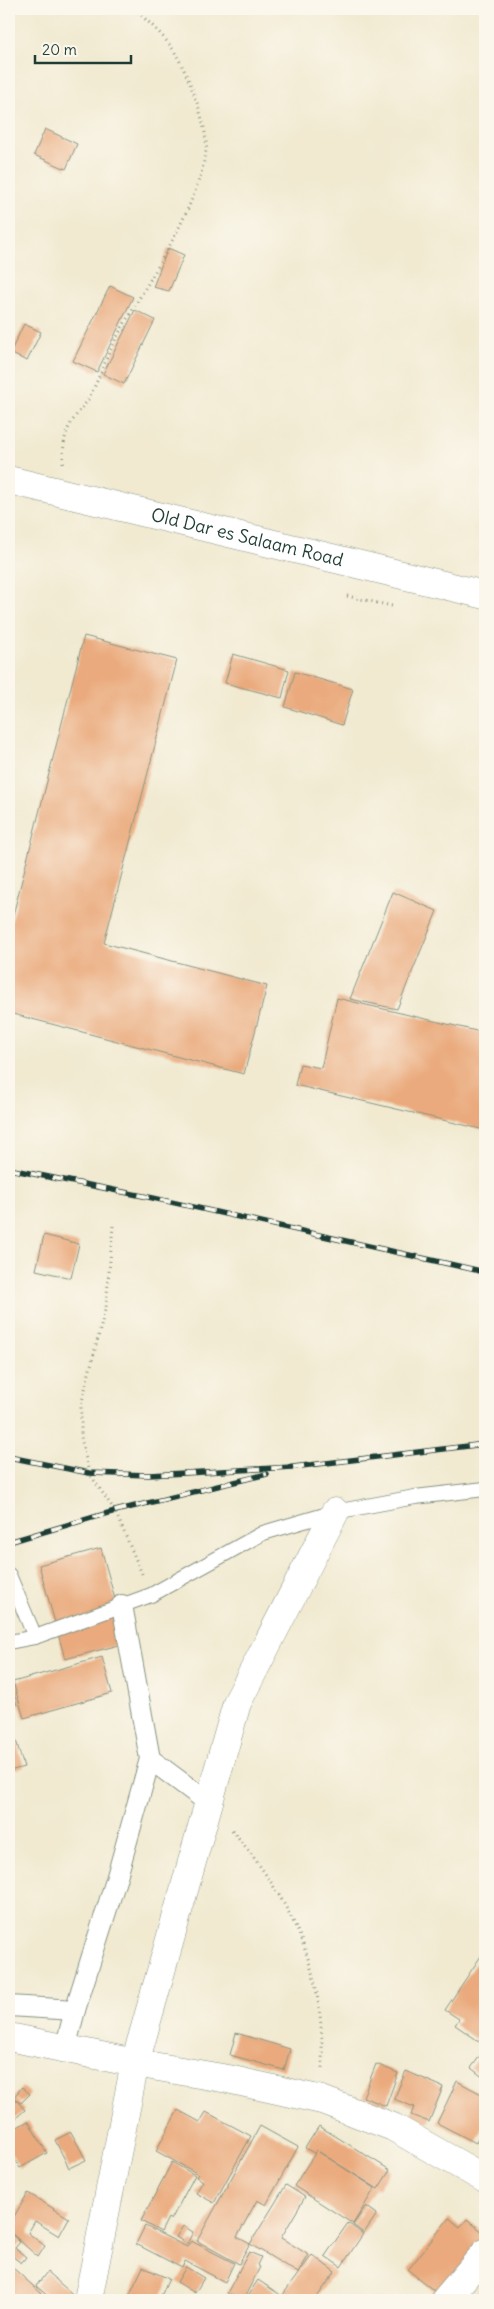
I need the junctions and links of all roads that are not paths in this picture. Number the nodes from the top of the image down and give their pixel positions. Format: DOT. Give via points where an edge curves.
graph roads {
  1 [pos="9,480"];
  2 [pos="485,594"];
  3 [pos="485,1489"];
  4 [pos="335,1512"];
  5 [pos="9,1575"];
  6 [pos="122,1605"];
  7 [pos="35,1637"];
  8 [pos="9,1642"];
  9 [pos="150,1759"];
  10 [pos="209,1803"];
  11 [pos="9,2006"];
  12 [pos="75,2010"];
  13 [pos="9,2038"];
  14 [pos="65,2049"];
  15 [pos="135,2063"];
  16 [pos="485,2179"];
  17 [pos="485,2253"];
  18 [pos="88,2300"];
  19 [pos="445,2300"];
  1 -- 2 [label="street, Old Dar es Salaam Road"];
  3 -- 4 [label="lane" via="415,1497"];
  4 -- 6 [label="lane" via="263,1533 151,1595"];
  4 -- 10 [label="street" via="236,1703"];
  5 -- 7 [label="lane"];
  6 -- 7 [label="lane"];
  6 -- 9 [label="street"];
  7 -- 8 [label="lane"];
  9 -- 10 [label="street"];
  9 -- 12 [label="street"];
  10 -- 15 [label="street"];
  11 -- 12 [label="street"];
  12 -- 14 [label="street"];
  13 -- 14 [label="street"];
  14 -- 15 [label="street"];
  15 -- 16 [label="street" via="228,2078 322,2100 393,2128"];
  15 -- 18 [label="street"];
  17 -- 19 [label="street"];
}
